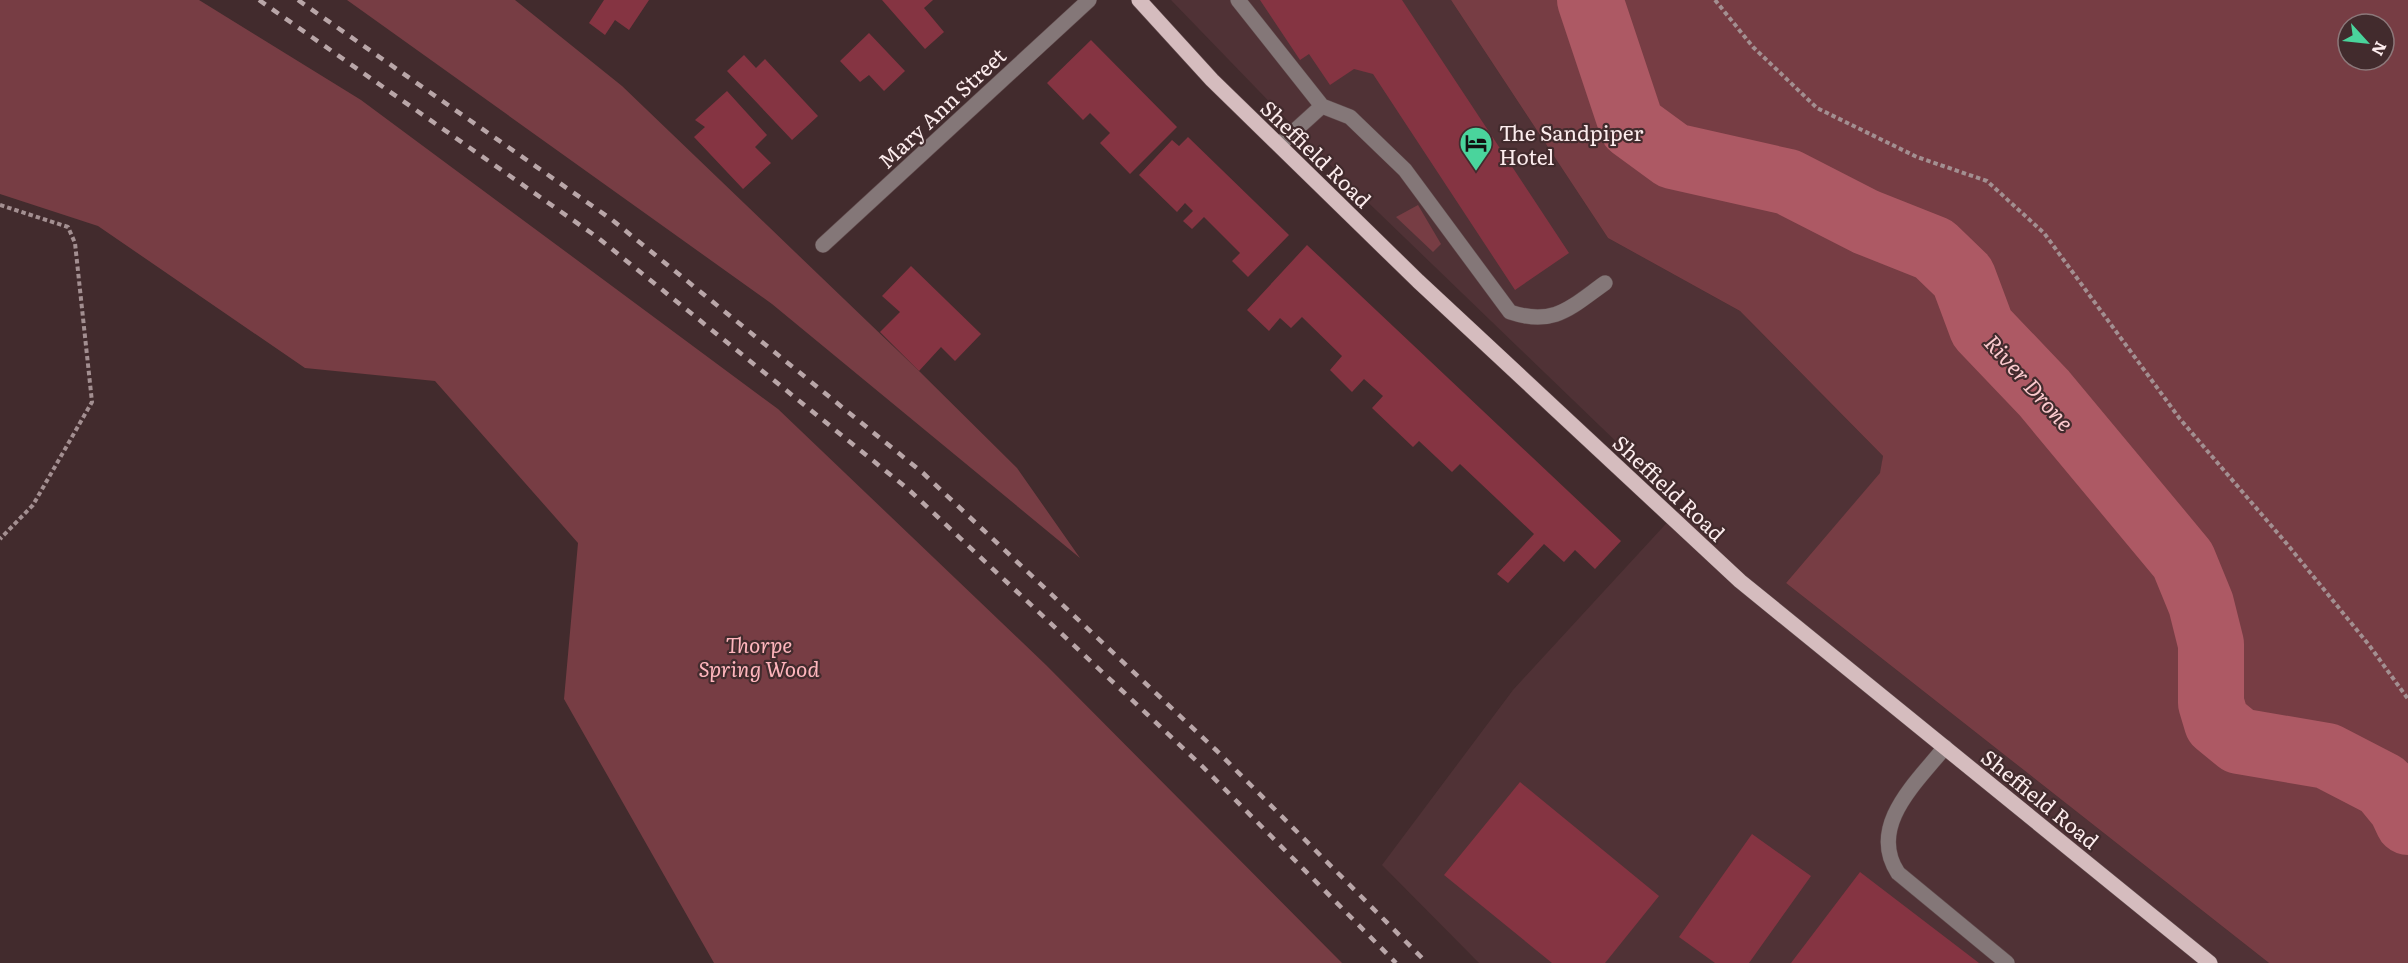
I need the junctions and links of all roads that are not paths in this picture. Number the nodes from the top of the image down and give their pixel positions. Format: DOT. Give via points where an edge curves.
graph roads {
  1 [pos="1089,0"];
  2 [pos="1139,0"];
  3 [pos="1238,0"];
  4 [pos="1322,106"];
  5 [pos="1279,145"];
  6 [pos="823,245"];
  7 [pos="1605,283"];
  8 [pos="1945,747"];
  9 [pos="2007,963"];
  10 [pos="2210,963"];
  1 -- 6 [label="street, Mary Ann Street"];
  2 -- 5 [label="main road, Sheffield Road" via="1212,80"];
  3 -- 4 [label="street"];
  4 -- 5 [label="street"];
  4 -- 7 [label="street" via="1350,117 1405,170 1510,312 1528,318 1561,314"];
  5 -- 8 [label="main road, Sheffield Road" via="1418,281 1740,581"];
  8 -- 9 [label="street" via="1891,820 1890,861 1898,873"];
  8 -- 10 [label="main road, Sheffield Road"];
}
